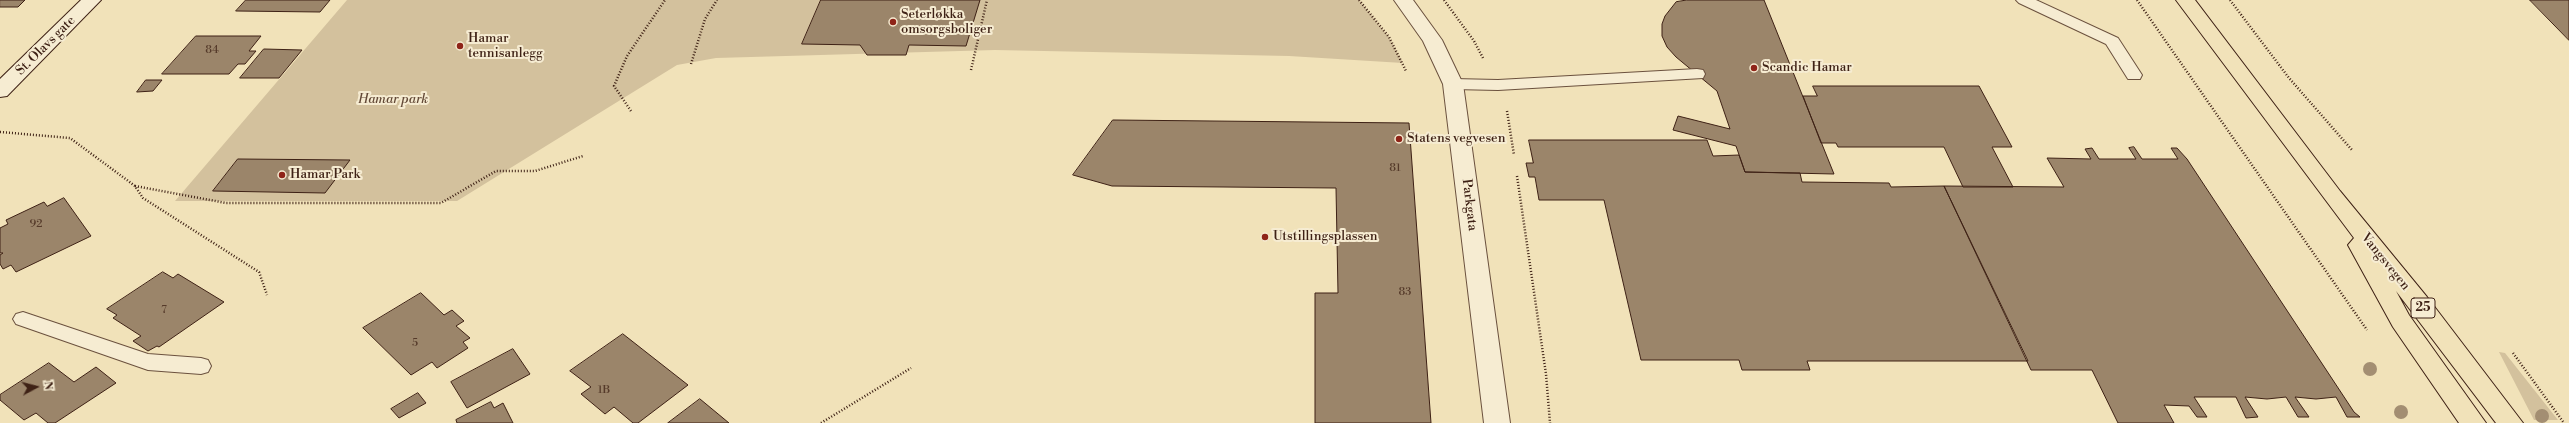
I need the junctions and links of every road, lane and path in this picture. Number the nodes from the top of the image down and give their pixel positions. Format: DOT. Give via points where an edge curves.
graph roads {
  1 [pos="92,0"];
  2 [pos="665,0"];
  3 [pos="717,0"];
  4 [pos="987,0"];
  5 [pos="1359,0"];
  6 [pos="1403,0"];
  7 [pos="1444,0"];
  8 [pos="2024,0"];
  9 [pos="2137,0"];
  10 [pos="2185,0"];
  11 [pos="2230,0"];
  12 [pos="1483,58"];
  13 [pos="691,64"];
  14 [pos="971,70"];
  15 [pos="1406,71"];
  16 [pos="1696,74"];
  17 [pos="2134,75"];
  18 [pos="1453,84"];
  19 [pos="0,91"];
  20 [pos="632,112"];
  21 [pos="0,132"];
  22 [pos="2352,150"];
  23 [pos="583,156"];
  24 [pos="1517,176"];
  25 [pos="135,186"];
  26 [pos="2332,196"];
  27 [pos="267,295"];
  28 [pos="23,319"];
  29 [pos="2368,331"];
  30 [pos="2513,353"];
  31 [pos="201,366"];
  32 [pos="911,368"];
  33 [pos="821,423"];
  34 [pos="1497,423"];
  35 [pos="1550,423"];
  36 [pos="2472,423"];
  37 [pos="2510,423"];
  38 [pos="2564,423"];
  1 -- 19 [label="street, St. Olavs gate"];
  2 -- 20 [label="path" via="627,56 614,86"];
  3 -- 13 [label="path" via="706,19"];
  4 -- 14 [label="path"];
  5 -- 15 [label="path" via="1389,36"];
  6 -- 18 [label="street, Parkgata" via="1432,40"];
  7 -- 12 [label="path" via="1474,41"];
  8 -- 17 [label="lane" via="2112,41"];
  9 -- 29 [label="path"];
  10 -- 26 [label="highway, Vangsvegen / 25"];
  11 -- 22 [label="path" via="2289,78"];
  16 -- 18 [label="lane" via="1498,85"];
  18 -- 34 [label="street, Parkgata"];
  21 -- 25 [label="path" via="70,138"];
  23 -- 25 [label="path" via="535,171 496,171 441,202 226,203"];
  24 -- 35 [label="path" via="1546,374"];
  25 -- 27 [label="path" via="143,198 259,272"];
  26 -- 36 [label="highway, Vangsvegen / 25" via="2401,321"];
  26 -- 37 [label="highway, Vangsvegen / 25" via="2419,303"];
  28 -- 31 [label="lane" via="148,362"];
  30 -- 38 [label="path"];
  32 -- 33 [label="path"];
}
